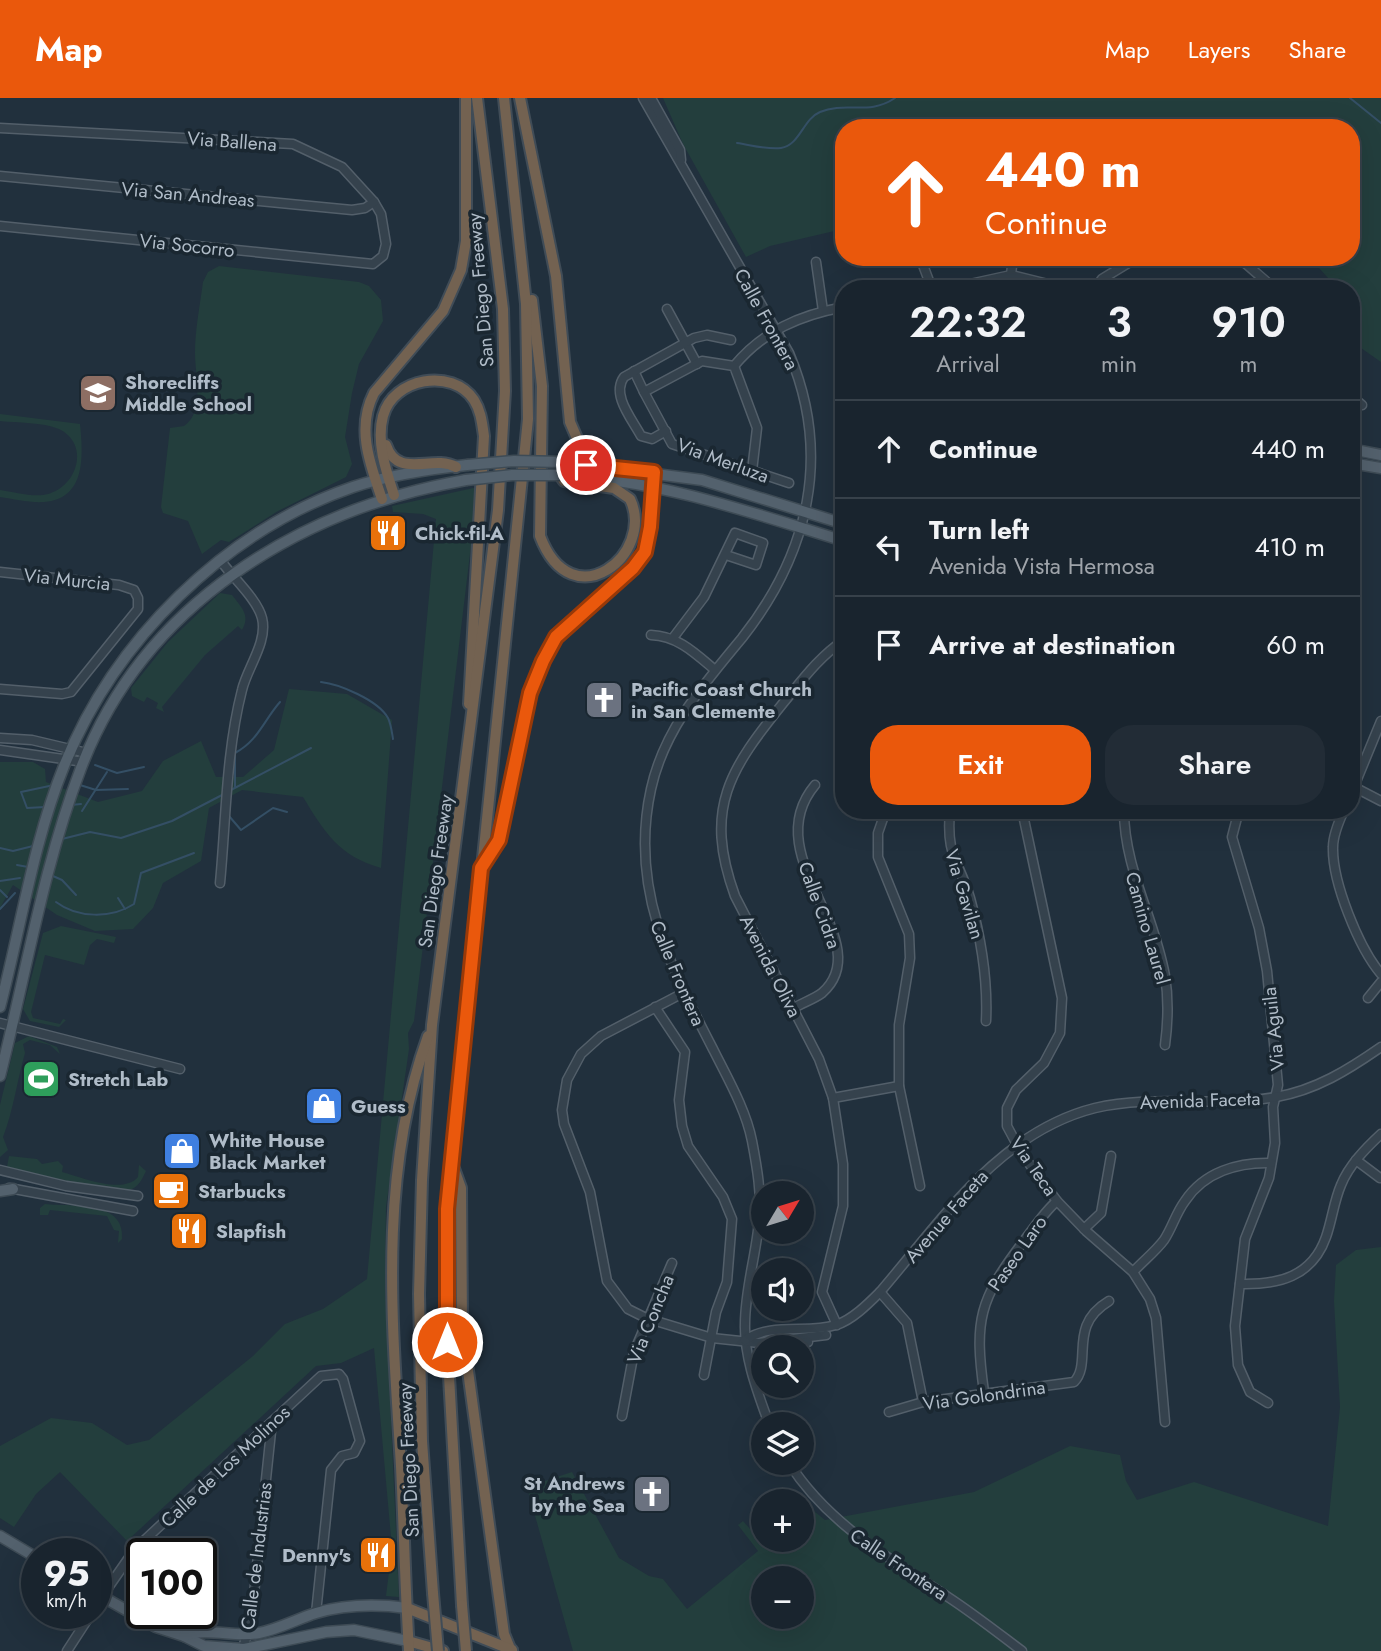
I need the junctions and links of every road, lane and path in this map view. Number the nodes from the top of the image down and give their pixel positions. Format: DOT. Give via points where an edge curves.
graph roads {
  1 [pos="466,98"];
  2 [pos="477,98"];
  3 [pos="504,98"];
  4 [pos="520,98"];
  5 [pos="643,98"];
  6 [pos="651,98"];
  7 [pos="0,128"];
  8 [pos="681,163"];
  9 [pos="0,176"];
  10 [pos="374,202"];
  11 [pos="0,226"];
  12 [pos="520,235"];
  13 [pos="816,262"];
  14 [pos="373,264"];
  15 [pos="1012,266"];
  16 [pos="1123,266"];
  17 [pos="1248,266"];
  18 [pos="1011,275"];
  19 [pos="988,280"];
  20 [pos="1027,280"];
  21 [pos="1101,280"];
  22 [pos="1265,280"];
  23 [pos="835,309"];
  24 [pos="667,310"];
  25 [pos="822,311"];
  26 [pos="777,329"];
  27 [pos="731,340"];
  28 [pos="685,343"];
  29 [pos="697,364"];
  30 [pos="734,366"];
  31 [pos="634,371"];
  32 [pos="644,392"];
  33 [pos="666,432"];
  34 [pos="381,437"];
  35 [pos="1360,451"];
  36 [pos="1381,455"];
  37 [pos="1360,464"];
  38 [pos="461,466"];
  39 [pos="609,468"];
  40 [pos="1381,468"];
  41 [pos="752,471"];
  42 [pos="654,472"];
  43 [pos="559,475"];
  44 [pos="389,478"];
  45 [pos="376,481"];
  46 [pos="789,483"];
  47 [pos="653,487"];
  48 [pos="394,495"];
  49 [pos="382,499"];
  50 [pos="807,511"];
  51 [pos="835,520"];
  52 [pos="802,528"];
  53 [pos="835,538"];
  54 [pos="726,555"];
  55 [pos="221,561"];
  56 [pos="0,572"];
  57 [pos="231,575"];
  58 [pos="651,635"];
  59 [pos="673,638"];
  60 [pos="835,647"];
  61 [pos="715,670"];
  62 [pos="0,689"];
  63 [pos="1381,721"];
  64 [pos="0,738"];
  65 [pos="469,749"];
  66 [pos="0,750"];
  67 [pos="72,750"];
  68 [pos="84,762"];
  69 [pos="65,764"];
  70 [pos="1360,774"];
  71 [pos="815,785"];
  72 [pos="1360,794"];
  73 [pos="1381,801"];
  74 [pos="883,819"];
  75 [pos="949,819"];
  76 [pos="1024,819"];
  77 [pos="1125,819"];
  78 [pos="1236,819"];
  79 [pos="1341,819"];
  80 [pos="481,868"];
  81 [pos="220,883"];
  82 [pos="1381,974"];
  83 [pos="1381,982"];
  84 [pos="683,993"];
  85 [pos="1368,998"];
  86 [pos="0,1007"];
  87 [pos="655,1007"];
  88 [pos="794,1009"];
  89 [pos="986,1021"];
  90 [pos="0,1023"];
  91 [pos="432,1025"];
  92 [pos="13,1026"];
  93 [pos="1165,1045"];
  94 [pos="1381,1047"];
  95 [pos="180,1069"];
  96 [pos="0,1076"];
  97 [pos="899,1086"];
  98 [pos="1275,1097"];
  99 [pos="833,1098"];
  100 [pos="1381,1134"];
  101 [pos="1017,1146"];
  102 [pos="1111,1156"];
  103 [pos="1356,1160"];
  104 [pos="1271,1163"];
  105 [pos="452,1164"];
  106 [pos="0,1170"];
  107 [pos="1380,1178"];
  108 [pos="920,1186"];
  109 [pos="0,1189"];
  110 [pos="13,1189"];
  111 [pos="138,1196"];
  112 [pos="1057,1201"];
  113 [pos="133,1211"];
  114 [pos="1084,1229"];
  115 [pos="672,1263"];
  116 [pos="1133,1272"];
  117 [pos="1240,1284"];
  118 [pos="880,1292"];
  119 [pos="1109,1301"];
  120 [pos="646,1318"];
  121 [pos="837,1325"];
  122 [pos="778,1329"];
  123 [pos="777,1335"];
  124 [pos="792,1335"];
  125 [pos="804,1335"];
  126 [pos="814,1336"];
  127 [pos="712,1338"];
  128 [pos="745,1340"];
  129 [pos="751,1340"];
  130 [pos="704,1375"];
  131 [pos="984,1392"];
  132 [pos="923,1402"];
  133 [pos="1268,1403"];
  134 [pos="765,1412"];
  135 [pos="889,1412"];
  136 [pos="622,1416"];
  137 [pos="272,1422"];
  138 [pos="1165,1422"];
  139 [pos="798,1475"];
  140 [pos="0,1536"];
  141 [pos="21,1548"];
  142 [pos="112,1579"];
  143 [pos="112,1605"];
  144 [pos="407,1608"];
  145 [pos="316,1613"];
  146 [pos="81,1629"];
  147 [pos="247,1635"];
  148 [pos="184,1636"];
  149 [pos="409,1646"];
  150 [pos="243,1650"];
  151 [pos="67,1651"];
  152 [pos="438,1651"];
  153 [pos="443,1651"];
  154 [pos="466,1651"];
  155 [pos="512,1651"];
  156 [pos="1022,1651"];
  1 -- 45 [label="highway" via="466,241 461,270 443,311 374,393 367,408 366,448"];
  2 -- 65 [label="highway, San Diego Freeway" via="503,309 505,391 498,510"];
  3 -- 12 [label="highway"];
  4 -- 39 [label="highway" via="555,276 570,422 579,443"];
  5 -- 8 [label="street, Calle Frontera"];
  6 -- 8 [label="street, Calle Frontera" via="680,150"];
  7 -- 10 [label="street, Via Ballena" via="293,144 342,167"];
  8 -- 26 [label="street, Calle Frontera"];
  9 -- 10 [label="street, Via San Andreas" via="352,210"];
  10 -- 14 [label="street, Via Ballena" via="386,244 383,256"];
  11 -- 14 [label="street, Via Socorro"];
  12 -- 43 [label="highway" via="541,361 540,536 547,554 562,570 588,576 608,570 625,554 634,516 630,499 614,488 564,481"];
  12 -- 80 [label="highway" via="528,418"];
  13 -- 25 [label="street"];
  15 -- 18 [label="street"];
  16 -- 21 [label="street"];
  17 -- 22 [label="street"];
  18 -- 19 [label="street"];
  18 -- 20 [label="street"];
  23 -- 25 [label="street"];
  24 -- 28 [label="street"];
  25 -- 26 [label="street"];
  26 -- 30 [label="street" via="749,348"];
  26 -- 50 [label="street, Calle Frontera" via="799,377 806,406 810,434"];
  27 -- 28 [label="street" via="707,335"];
  28 -- 29 [label="street"];
  28 -- 31 [label="street"];
  29 -- 30 [label="street"];
  29 -- 32 [label="street"];
  30 -- 41 [label="street" via="757,428"];
  31 -- 32 [label="street, Via Merluza"];
  31 -- 33 [label="street" via="619,383 620,398 641,436 652,439"];
  32 -- 33 [label="street, Via Merluza"];
  33 -- 41 [label="street, Via Merluza" via="672,444"];
  34 -- 38 [label="highway" via="401,464 447,462"];
  34 -- 44 [label="highway"];
  34 -- 65 [label="highway" via="383,414 394,396 414,382 433,380 458,386 481,412 483,494 470,666"];
  35 -- 36 [label="main road"];
  37 -- 40 [label="main road"];
  38 -- 39 [label="main road, bridge" via="514,461"];
  38 -- 44 [label="main road"];
  39 -- 42 [label="main road"];
  41 -- 46 [label="street, Via Merluza"];
  42 -- 47 [label="highway"];
  42 -- 50 [label="main road" via="702,480"];
  43 -- 47 [label="main road"];
  43 -- 48 [label="main road, bridge" via="466,480"];
  44 -- 45 [label="main road"];
  44 -- 48 [label="highway"];
  45 -- 49 [label="highway"];
  45 -- 55 [label="main road" via="313,504"];
  47 -- 52 [label="main road" via="697,495"];
  47 -- 80 [label="highway" via="645,552 556,637 543,661 530,693 499,840"];
  48 -- 49 [label="main road"];
  49 -- 57 [label="main road" via="329,518 273,546"];
  50 -- 51 [label="main road"];
  50 -- 52 [label="street, Calle Frontera"];
  52 -- 53 [label="main road"];
  52 -- 61 [label="street, Calle Frontera" via="775,590"];
  54 -- 54 [label="street" via="735,533 762,543 756,565"];
  54 -- 59 [label="street" via="704,597"];
  55 -- 57 [label="street"];
  55 -- 67 [label="main road" via="145,630"];
  56 -- 62 [label="street, Via Murcia" via="119,585 134,590 138,598 138,609 71,692"];
  57 -- 68 [label="main road" via="179,620 135,671"];
  57 -- 81 [label="street" via="257,608 262,630 235,721"];
  58 -- 59 [label="street"];
  59 -- 61 [label="street"];
  60 -- 88 [label="street, Avenida Oliva" via="815,664 747,747 723,805 725,869"];
  61 -- 84 [label="street, Calle Frontera" via="686,708 660,759 645,836 653,920"];
  63 -- 70 [label="street"];
  64 -- 67 [label="street"];
  65 -- 91 [label="highway, San Diego Freeway"];
  66 -- 69 [label="street"];
  67 -- 68 [label="street"];
  67 -- 69 [label="main road"];
  68 -- 69 [label="street"];
  68 -- 92 [label="main road" via="63,819"];
  69 -- 86 [label="main road"];
  71 -- 88 [label="street, Calle Cidra" via="805,797 799,819 800,849 808,882 840,953 836,974 822,993"];
  72 -- 73 [label="street"];
  74 -- 97 [label="street" via="878,857 909,934 910,958 899,1025"];
  75 -- 89 [label="street, Via Gavilan" via="947,838 980,935"];
  76 -- 101 [label="street, Via Teca" via="1062,998 1060,1033 1044,1063 1016,1090 1007,1108 1007,1126"];
  77 -- 93 [label="street, Camino Laurel" via="1129,860 1165,974 1169,1015"];
  78 -- 98 [label="street, Via Aguila" via="1232,837 1267,971 1279,1085"];
  79 -- 82 [label="street" via="1332,845 1335,870 1366,956"];
  80 -- 105 [label="highway"];
  83 -- 85 [label="street"];
  84 -- 87 [label="street"];
  84 -- 128 [label="street, Calle Frontera" via="752,1138 760,1220 747,1292"];
  87 -- 120 [label="street" via="601,1035 581,1054 567,1080 562,1110 590,1192 607,1281 628,1309"];
  87 -- 127 [label="street" via="685,1052 679,1100 688,1146 723,1197 732,1219 727,1282"];
  88 -- 99 [label="street, Avenida Oliva"];
  90 -- 92 [label="street"];
  91 -- 144 [label="highway" via="415,1071 392,1206 391,1302"];
  91 -- 152 [label="highway, San Diego Freeway, bridge" via="419,1294 422,1441"];
  92 -- 95 [label="street"];
  92 -- 96 [label="main road"];
  94 -- 98 [label="street, Avenida Faceta" via="1342,1074"];
  97 -- 99 [label="street"];
  97 -- 108 [label="street"];
  98 -- 101 [label="street, Avenida Faceta" via="1140,1101 1094,1109 1054,1124"];
  98 -- 104 [label="street, Via Aguila"];
  99 -- 121 [label="street, Avenida Oliva" via="843,1164 843,1206 822,1292"];
  100 -- 103 [label="street"];
  101 -- 112 [label="street, Via Teca"];
  101 -- 118 [label="street, Avenue Faceta" via="972,1184"];
  102 -- 114 [label="street" via="1101,1213"];
  103 -- 107 [label="street"];
  103 -- 117 [label="street" via="1341,1183 1326,1240 1309,1266 1283,1282"];
  104 -- 116 [label="street" via="1237,1165 1197,1187 1164,1240"];
  104 -- 117 [label="street, Via Aguila" via="1245,1239"];
  105 -- 154 [label="highway, bridge" via="447,1209 447,1342"];
  105 -- 155 [label="highway" via="461,1188 462,1327 504,1634"];
  106 -- 111 [label="street" via="66,1186"];
  109 -- 110 [label="main road"];
  110 -- 113 [label="street"];
  112 -- 114 [label="street, Via Teca"];
  112 -- 131 [label="street, Paseo Laro" via="994,1280 982,1308"];
  114 -- 116 [label="street, Via Teca"];
  115 -- 120 [label="street, Via Concha"];
  116 -- 138 [label="street, Via Teca" via="1156,1318"];
  117 -- 133 [label="street, Via Aguila" via="1235,1326 1238,1365 1250,1391"];
  118 -- 121 [label="street"];
  118 -- 132 [label="street" via="907,1323"];
  119 -- 131 [label="street, Via Golondrina" via="1087,1323 1078,1378 1069,1385"];
  120 -- 127 [label="street"];
  120 -- 136 [label="street, Via Concha" via="630,1364"];
  121 -- 125 [label="street"];
  121 -- 126 [label="street" via="826,1335"];
  122 -- 123 [label="street"];
  122 -- 124 [label="street"];
  122 -- 128 [label="street"];
  127 -- 128 [label="street"];
  127 -- 130 [label="street"];
  128 -- 129 [label="street"];
  128 -- 134 [label="street, Calle Frontera"];
  131 -- 132 [label="street, Via Golondrina"];
  132 -- 135 [label="street, Via Golondrina"];
  137 -- 142 [label="street, Calle de Los Molinos" via="135,1549"];
  137 -- 145 [label="street, Calle de Los Molinos" via="321,1376 339,1374 343,1378 360,1441 354,1453 335,1461 331,1470"];
  137 -- 147 [label="street, Calle de Industrias"];
  139 -- 156 [label="street, Calle Frontera" via="851,1533"];
  140 -- 141 [label="main road"];
  143 -- 148 [label="main road" via="156,1628"];
  144 -- 145 [label="main road" via="373,1604"];
  144 -- 149 [label="highway"];
  144 -- 155 [label="highway"];
  145 -- 147 [label="main road"];
  146 -- 151 [label="street"];
  147 -- 148 [label="main road" via="194,1632"];
  147 -- 150 [label="street, Calle de Industrias"];
  148 -- 150 [label="main road" via="204,1646"];
  149 -- 150 [label="main road" via="354,1630"];
  149 -- 153 [label="highway"];
}
